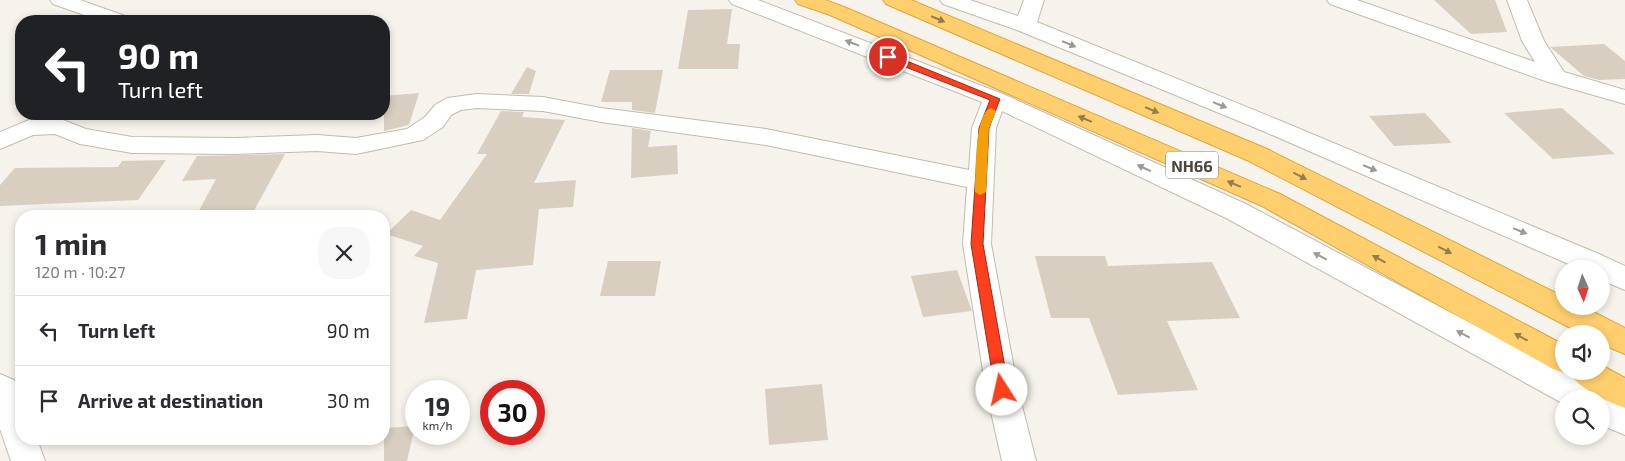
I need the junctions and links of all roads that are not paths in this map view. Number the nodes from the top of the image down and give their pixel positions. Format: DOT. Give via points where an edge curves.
graph roads {
  1 [pos="60,0"];
  2 [pos="739,0"];
  3 [pos="805,0"];
  4 [pos="893,0"];
  5 [pos="950,0"];
  6 [pos="1034,0"];
  7 [pos="1337,0"];
  8 [pos="1517,0"];
  9 [pos="104,15"];
  10 [pos="1024,25"];
  11 [pos="1556,77"];
  12 [pos="1625,97"];
  13 [pos="996,99"];
  14 [pos="66,120"];
  15 [pos="0,140"];
  16 [pos="981,180"];
  17 [pos="1625,279"];
  18 [pos="1625,342"];
  19 [pos="1555,355"];
  20 [pos="1600,380"];
  21 [pos="0,386"];
  22 [pos="1566,390"];
  23 [pos="1625,394"];
  24 [pos="1610,414"];
  25 [pos="1625,422"];
  26 [pos="15,424"];
  27 [pos="22,445"];
  28 [pos="28,461"];
  29 [pos="1019,461"];
  1 -- 9 [label="street"];
  13 -- 2 [label="street, one-way"];
  19 -- 3 [label="highway, NH66, one-way" via="1271,200 837,11"];
  4 -- 18 [label="highway, NH66, one-way" via="1258,155"];
  5 -- 10 [label="street"];
  6 -- 10 [label="street"];
  7 -- 11 [label="street"];
  8 -- 11 [label="street" via="1533,41"];
  10 -- 17 [label="street, one-way" via="1272,126"];
  11 -- 12 [label="street"];
  13 -- 16 [label="street" via="984,128"];
  22 -- 13 [label="street, one-way" via="1236,211"];
  14 -- 15 [label="street" via="29,128"];
  14 -- 16 [label="street" via="80,136 132,145 235,146 317,142 356,146 414,135 456,103 543,104 766,137"];
  16 -- 29 [label="street" via="977,244 1002,390"];
  20 -- 23 [label="highway"];
  21 -- 26 [label="street"];
  24 -- 25 [label="street"];
  27 -- 28 [label="street"];
}
